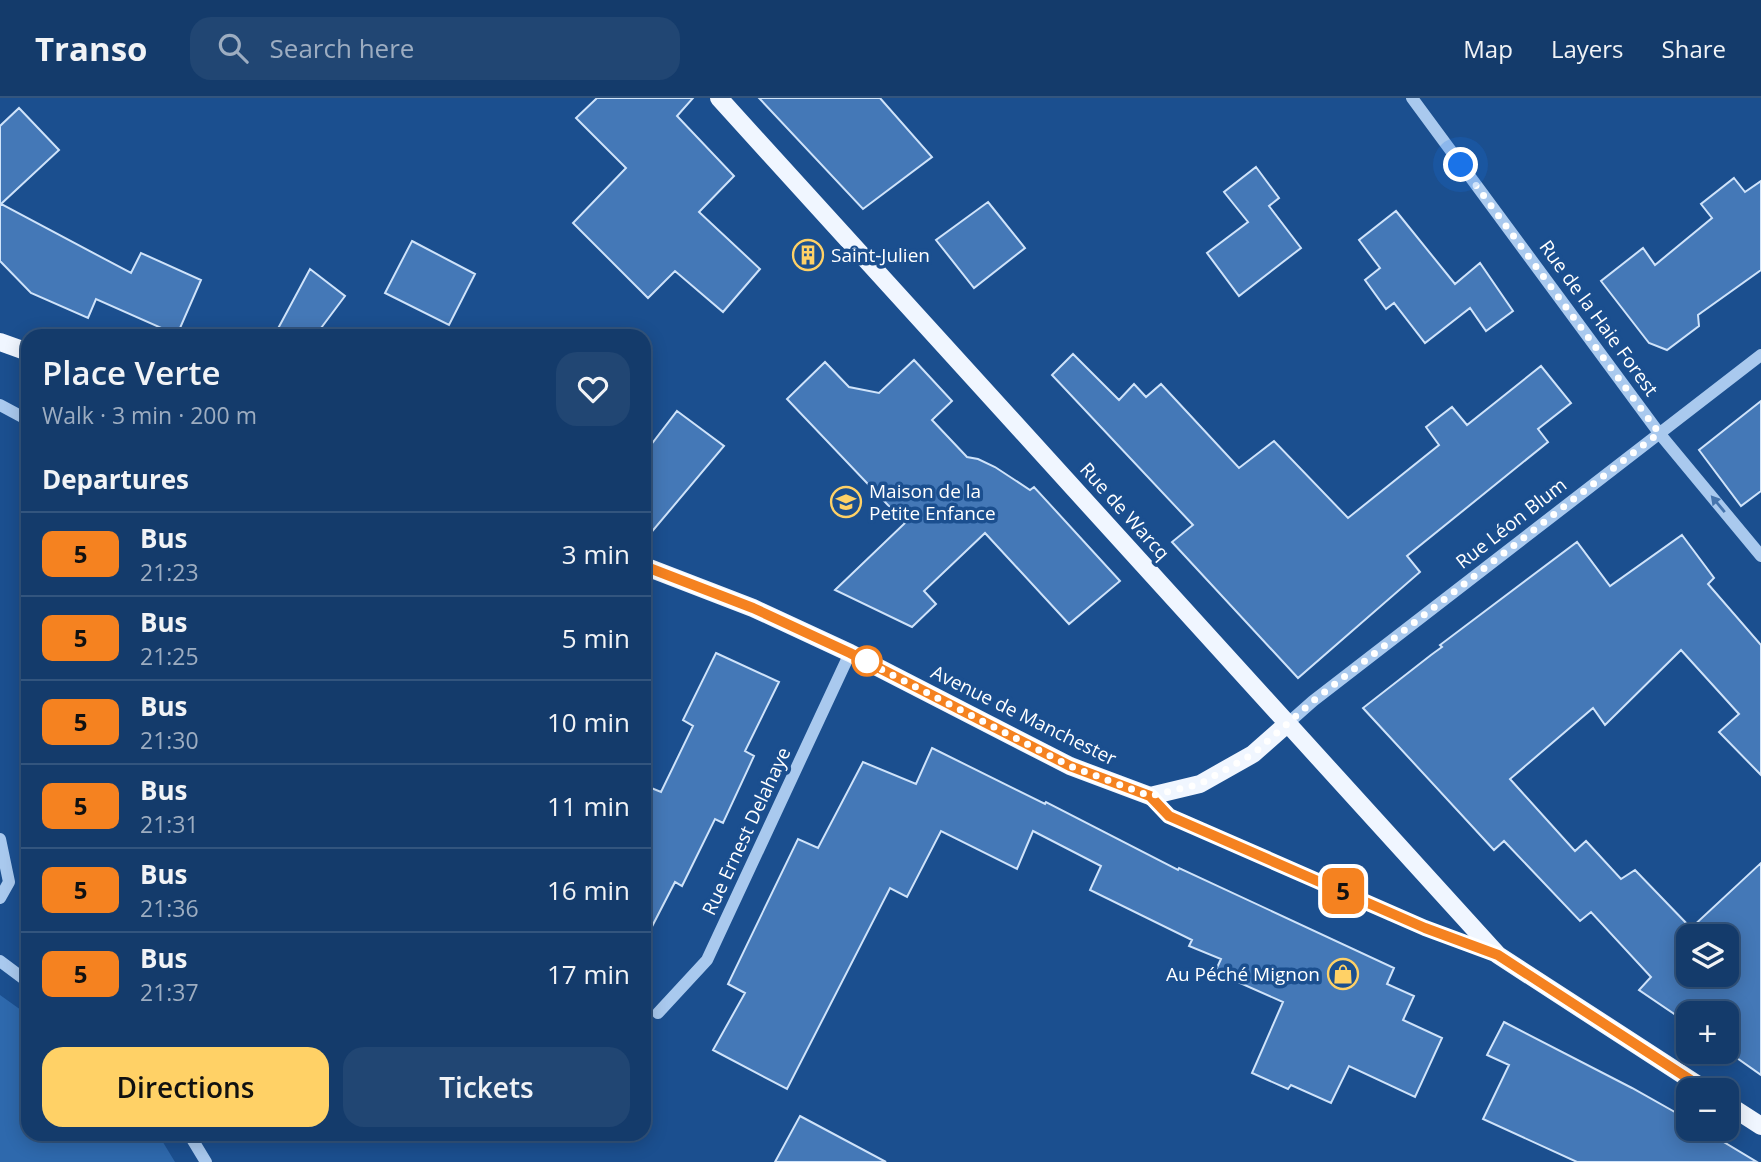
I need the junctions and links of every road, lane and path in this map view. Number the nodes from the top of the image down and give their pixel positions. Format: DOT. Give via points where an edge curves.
graph roads {
  1 [pos="719,98"];
  2 [pos="1412,98"];
  3 [pos="0,342"];
  4 [pos="21,350"];
  5 [pos="1761,355"];
  6 [pos="0,405"];
  7 [pos="21,416"];
  8 [pos="1659,433"];
  9 [pos="1761,556"];
  10 [pos="651,569"];
  11 [pos="850,653"];
  12 [pos="1287,724"];
  13 [pos="1150,796"];
  14 [pos="0,839"];
  15 [pos="0,898"];
  16 [pos="1498,955"];
  17 [pos="0,961"];
  18 [pos="21,977"];
  19 [pos="658,1013"];
  20 [pos="1688,1078"];
  21 [pos="1739,1112"];
  22 [pos="1761,1126"];
  23 [pos="193,1141"];
  24 [pos="206,1162"];
  1 -- 12 [label="main road, Rue de Warcq"];
  2 -- 8 [label="street, Rue de la Haie Forest"];
  3 -- 4 [label="main road"];
  5 -- 8 [label="street, Rue Léon Blum"];
  6 -- 7 [label="street"];
  9 -- 8 [label="street, Rue de la Haie Forest, one-way"];
  8 -- 12 [label="street, Rue Léon Blum"];
  10 -- 11 [label="main road, Avenue de Manchester" via="753,608"];
  11 -- 13 [label="main road, Avenue de Manchester" via="1070,766"];
  11 -- 19 [label="street, Rue Ernest Delahaye" via="707,960"];
  12 -- 13 [label="main road" via="1253,754 1200,784"];
  12 -- 16 [label="main road, Rue de Warcq"];
  13 -- 16 [label="street, Avenue de Manchester" via="1169,816 1425,928"];
  14 -- 15 [label="street" via="9,882"];
  16 -- 20 [label="main road, Rue de Warcq"];
  17 -- 18 [label="street"];
  21 -- 22 [label="main road"];
  23 -- 24 [label="street"];
}
